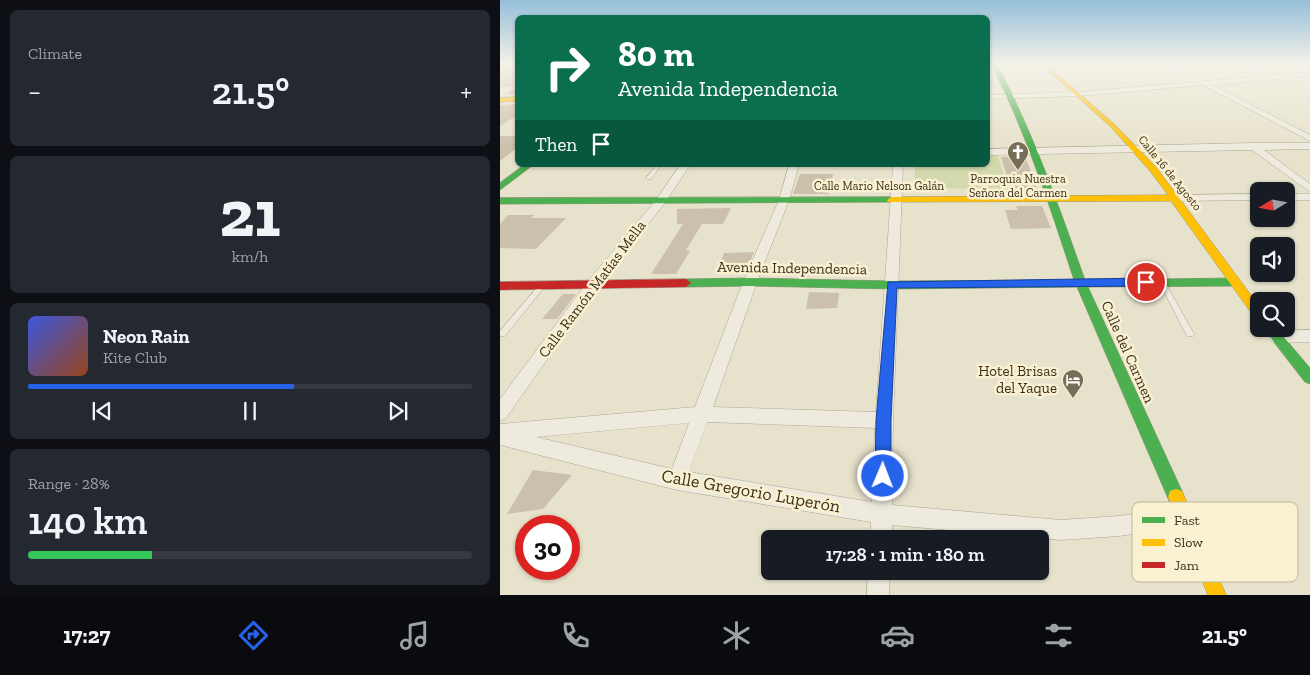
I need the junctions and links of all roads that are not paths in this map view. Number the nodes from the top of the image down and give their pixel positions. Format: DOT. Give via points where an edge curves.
graph roads {
  1 [pos="1007,92"];
  2 [pos="1076,92"];
  3 [pos="1107,92"];
  4 [pos="1221,92"];
  5 [pos="1079,94"];
  6 [pos="990,97"];
  7 [pos="1009,97"];
  8 [pos="515,99"];
  9 [pos="500,100"];
  10 [pos="1310,138"];
  11 [pos="1253,146"];
  12 [pos="1310,146"];
  13 [pos="1136,150"];
  14 [pos="990,152"];
  15 [pos="1032,152"];
  16 [pos="526,167"];
  17 [pos="657,167"];
  18 [pos="684,167"];
  19 [pos="793,167"];
  20 [pos="898,167"];
  21 [pos="649,178"];
  22 [pos="500,187"];
  23 [pos="1310,190"];
  24 [pos="1250,197"];
  25 [pos="1295,197"];
  26 [pos="1310,197"];
  27 [pos="1051,198"];
  28 [pos="1175,198"];
  29 [pos="784,200"];
  30 [pos="897,200"];
  31 [pos="500,201"];
  32 [pos="660,202"];
  33 [pos="750,282"];
  34 [pos="1080,282"];
  35 [pos="1162,282"];
  36 [pos="1234,282"];
  37 [pos="593,284"];
  38 [pos="543,285"];
  39 [pos="892,285"];
  40 [pos="500,286"];
  41 [pos="1250,303"];
  42 [pos="502,334"];
  43 [pos="1190,334"];
  44 [pos="1295,335"];
  45 [pos="1310,336"];
  46 [pos="1276,337"];
  47 [pos="1310,378"];
  48 [pos="500,413"];
  49 [pos="701,414"];
  50 [pos="884,420"];
  51 [pos="500,432"];
  52 [pos="500,437"];
  53 [pos="677,480"];
  54 [pos="1178,502"];
  55 [pos="882,514"];
  56 [pos="1132,524"];
  57 [pos="881,530"];
  58 [pos="879,580"];
  59 [pos="1212,582"];
  60 [pos="878,595"];
  61 [pos="1217,595"];
  1 -- 7 [label="street, Calle del Carmen"];
  2 -- 5 [label="street, Calle 16 de Agosto"];
  3 -- 5 [label="street"];
  4 -- 10 [label="street"];
  5 -- 7 [label="street"];
  5 -- 13 [label="street, Calle 16 de Agosto"];
  6 -- 7 [label="street"];
  7 -- 15 [label="street, Calle del Carmen"];
  8 -- 9 [label="street"];
  11 -- 12 [label="street"];
  11 -- 13 [label="street"];
  11 -- 23 [label="street"];
  13 -- 15 [label="street"];
  13 -- 28 [label="street, Calle 16 de Agosto"];
  14 -- 15 [label="street"];
  15 -- 27 [label="street, Calle del Carmen"];
  16 -- 22 [label="street"];
  17 -- 21 [label="lane"];
  18 -- 32 [label="street, Calle Ramón Matías Mella"];
  19 -- 29 [label="street"];
  20 -- 30 [label="street"];
  24 -- 28 [label="street, Calle Mario Nelson Galán"];
  25 -- 26 [label="street"];
  27 -- 28 [label="street, Calle Mario Nelson Galán"];
  27 -- 30 [label="street, Calle Mario Nelson Galán"];
  27 -- 34 [label="street, Calle del Carmen"];
  28 -- 36 [label="street, Calle 16 de Agosto"];
  29 -- 30 [label="street, Calle Mario Nelson Galán"];
  29 -- 32 [label="street, Calle Mario Nelson Galán"];
  29 -- 33 [label="street"];
  30 -- 39 [label="street"];
  31 -- 32 [label="street, Calle Mario Nelson Galán"];
  32 -- 37 [label="street, Calle Ramón Matías Mella"];
  33 -- 37 [label="street, Avenida Independencia"];
  33 -- 39 [label="street, Avenida Independencia"];
  33 -- 49 [label="street"];
  34 -- 35 [label="street, Avenida Independencia"];
  34 -- 39 [label="street, Avenida Independencia"];
  34 -- 54 [label="street, Calle del Carmen"];
  35 -- 36 [label="street, Avenida Independencia"];
  35 -- 43 [label="lane"];
  36 -- 41 [label="street, Calle 16 de Agosto"];
  37 -- 38 [label="street, Avenida Independencia"];
  37 -- 48 [label="street, Calle Ramón Matías Mella"];
  38 -- 40 [label="street, Avenida Independencia"];
  38 -- 42 [label="lane"];
  39 -- 50 [label="street"];
  44 -- 45 [label="street"];
  46 -- 47 [label="street"];
  49 -- 50 [label="street"];
  49 -- 51 [label="street"];
  49 -- 53 [label="street"];
  50 -- 55 [label="street"];
  52 -- 53 [label="street, Calle Gregorio Luperón"];
  53 -- 55 [label="street, Calle Gregorio Luperón"];
  55 -- 56 [label="street, Calle Gregorio Luperón" via="1061,530"];
  55 -- 57 [label="street"];
  58 -- 60 [label="street"];
  59 -- 61 [label="street, Calle del Carmen"];
}
